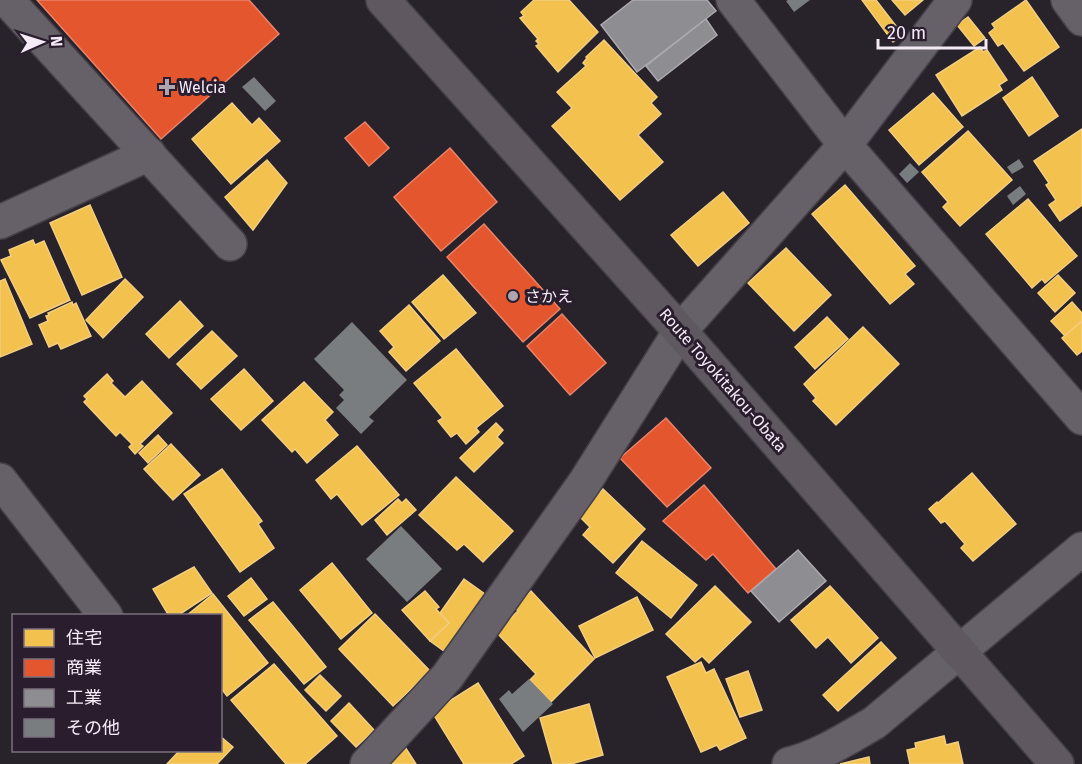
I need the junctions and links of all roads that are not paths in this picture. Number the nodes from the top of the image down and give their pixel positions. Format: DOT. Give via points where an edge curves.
graph roads {
  1 [pos="7,0"];
  2 [pos="383,0"];
  3 [pos="733,0"];
  4 [pos="955,0"];
  5 [pos="1068,0"];
  6 [pos="1082,19"];
  7 [pos="844,145"];
  8 [pos="148,154"];
  9 [pos="0,222"];
  10 [pos="230,244"];
  11 [pos="680,330"];
  12 [pos="1082,418"];
  13 [pos="0,480"];
  14 [pos="1082,549"];
  15 [pos="105,614"];
  16 [pos="958,651"];
  17 [pos="367,764"];
  18 [pos="789,764"];
  19 [pos="1057,764"];
  1 -- 8 [label="street"];
  2 -- 11 [label="main road, Route Toyokitakou-Obata"];
  3 -- 7 [label="street"];
  4 -- 7 [label="street"];
  5 -- 6 [label="street"];
  7 -- 11 [label="street"];
  7 -- 12 [label="street"];
  8 -- 9 [label="street"];
  8 -- 10 [label="street"];
  11 -- 16 [label="main road, Route Toyokitakou-Obata"];
  11 -- 17 [label="street" via="585,482 447,677"];
  13 -- 15 [label="street"];
  14 -- 16 [label="street"];
  16 -- 18 [label="street" via="874,723 836,746"];
  16 -- 19 [label="main road, Route Toyokitakou-Obata"];
}
